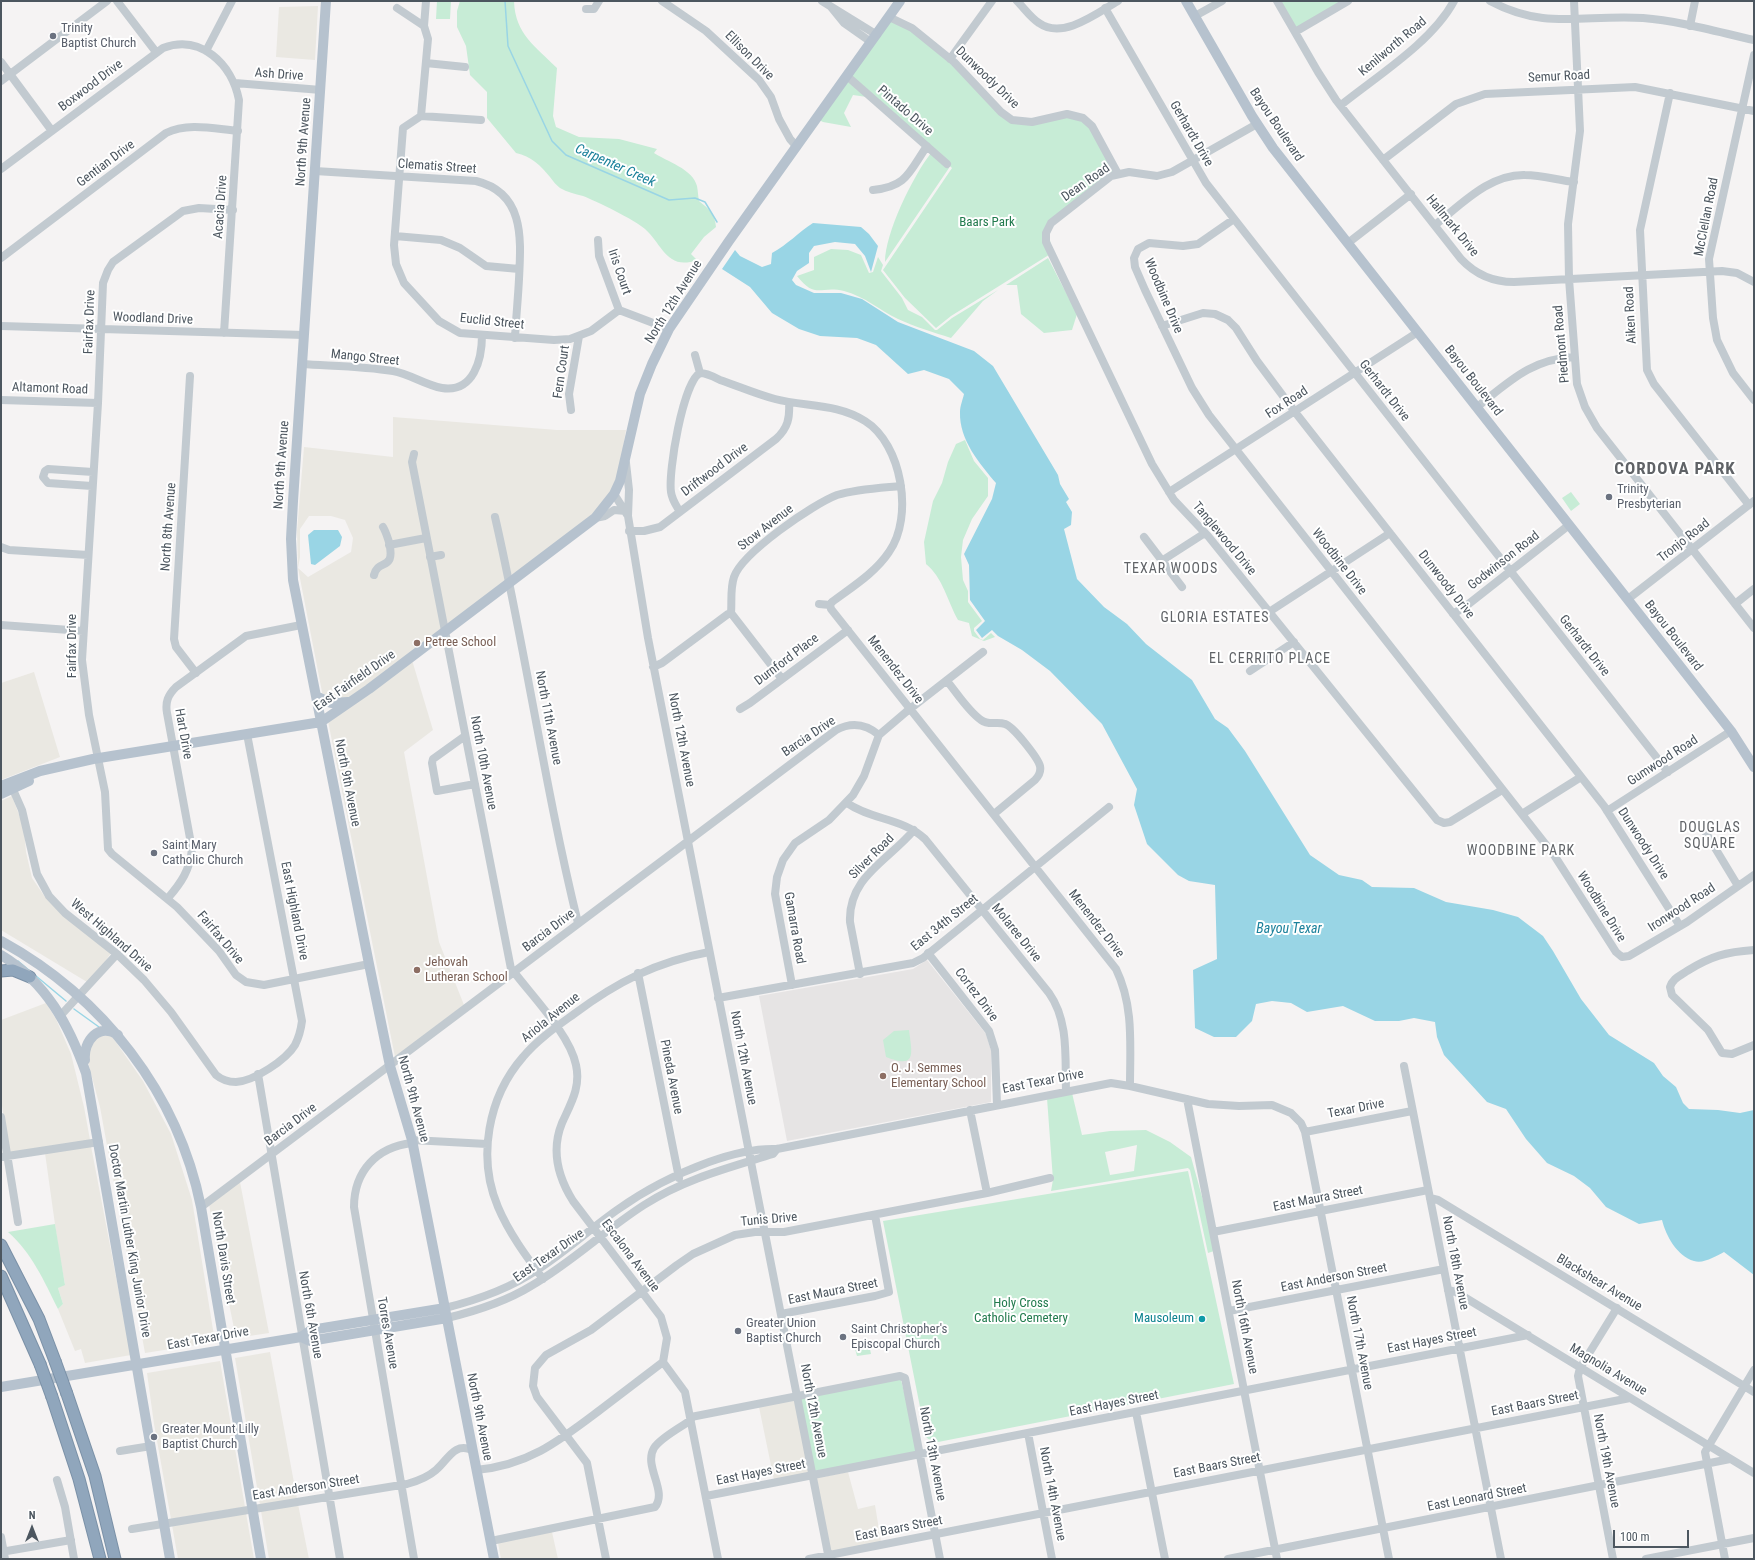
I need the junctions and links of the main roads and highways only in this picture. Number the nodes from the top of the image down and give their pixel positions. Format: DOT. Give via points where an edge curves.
graph roads {
  1 [pos="326,1"];
  2 [pos="900,1"];
  3 [pos="1186,1"];
  4 [pos="614,494"];
  5 [pos="316,696"];
  6 [pos="350,702"];
  7 [pos="321,722"];
  8 [pos="1754,767"];
  9 [pos="8,785"];
  10 [pos="1,794"];
  11 [pos="4,943"];
  12 [pos="1,956"];
  13 [pos="1,971"];
  14 [pos="30,977"];
  15 [pos="118,1036"];
  16 [pos="86,1073"];
  17 [pos="1,1245"];
  18 [pos="1,1276"];
  19 [pos="1,1285"];
  20 [pos="446,1313"];
  21 [pos="18,1314"];
  22 [pos="225,1350"];
  23 [pos="137,1365"];
  24 [pos="1,1388"];
  25 [pos="100,1559"];
  26 [pos="116,1559"];
  27 [pos="170,1559"];
  28 [pos="261,1559"];
  29 [pos="494,1559"];
  1 -- 5 [label="main road, North 9th Avenue" via="291,539 293,580"];
  2 -- 4 [label="main road, North 12th Avenue" via="669,329 640,394 626,458"];
  3 -- 8 [label="main road, Bayou Boulevard" via="1273,148 1731,731"];
  4 -- 6 [label="main road, East Fairfield Drive" via="595,518"];
  5 -- 6 [label="main road" via="331,703"];
  5 -- 7 [label="main road, North 9th Avenue"];
  6 -- 7 [label="main road, East Fairfield Drive"];
  7 -- 9 [label="main road, East Fairfield Drive" via="98,758 40,771"];
  7 -- 20 [label="main road, North 9th Avenue" via="390,1066 412,1142"];
  9 -- 10 [label="main road, East Fairfield Drive"];
  11 -- 12 [label="main road"];
  11 -- 15 [label="main road, North Davis Street" via="36,962 78,995"];
  12 -- 14 [label="main road, Doctor Martin Luther King Junior Drive"];
  13 -- 14 [label="highway" via="13,970"];
  14 -- 16 [label="main road, Doctor Martin Luther King Junior Drive" via="61,1015"];
  15 -- 16 [label="main road" via="103,1032 90,1038 85,1047"];
  15 -- 22 [label="main road, North Davis Street" via="153,1084 175,1124 190,1162 202,1208"];
  16 -- 23 [label="main road, Doctor Martin Luther King Junior Drive"];
  17 -- 26 [label="highway, bridge" via="39,1319 55,1361 95,1476"];
  18 -- 21 [label="highway"];
  19 -- 21 [label="highway"];
  20 -- 22 [label="main road, East Texar Drive" via="373,1325 310,1341 301,1337"];
  20 -- 29 [label="main road, North 9th Avenue"];
  21 -- 25 [label="highway, bridge" via="52,1397 79,1479"];
  22 -- 23 [label="main road, East Texar Drive"];
  22 -- 28 [label="main road, North Davis Street"];
  23 -- 24 [label="main road, East Texar Drive"];
  23 -- 27 [label="main road, Doctor Martin Luther King Junior Drive"];
}
